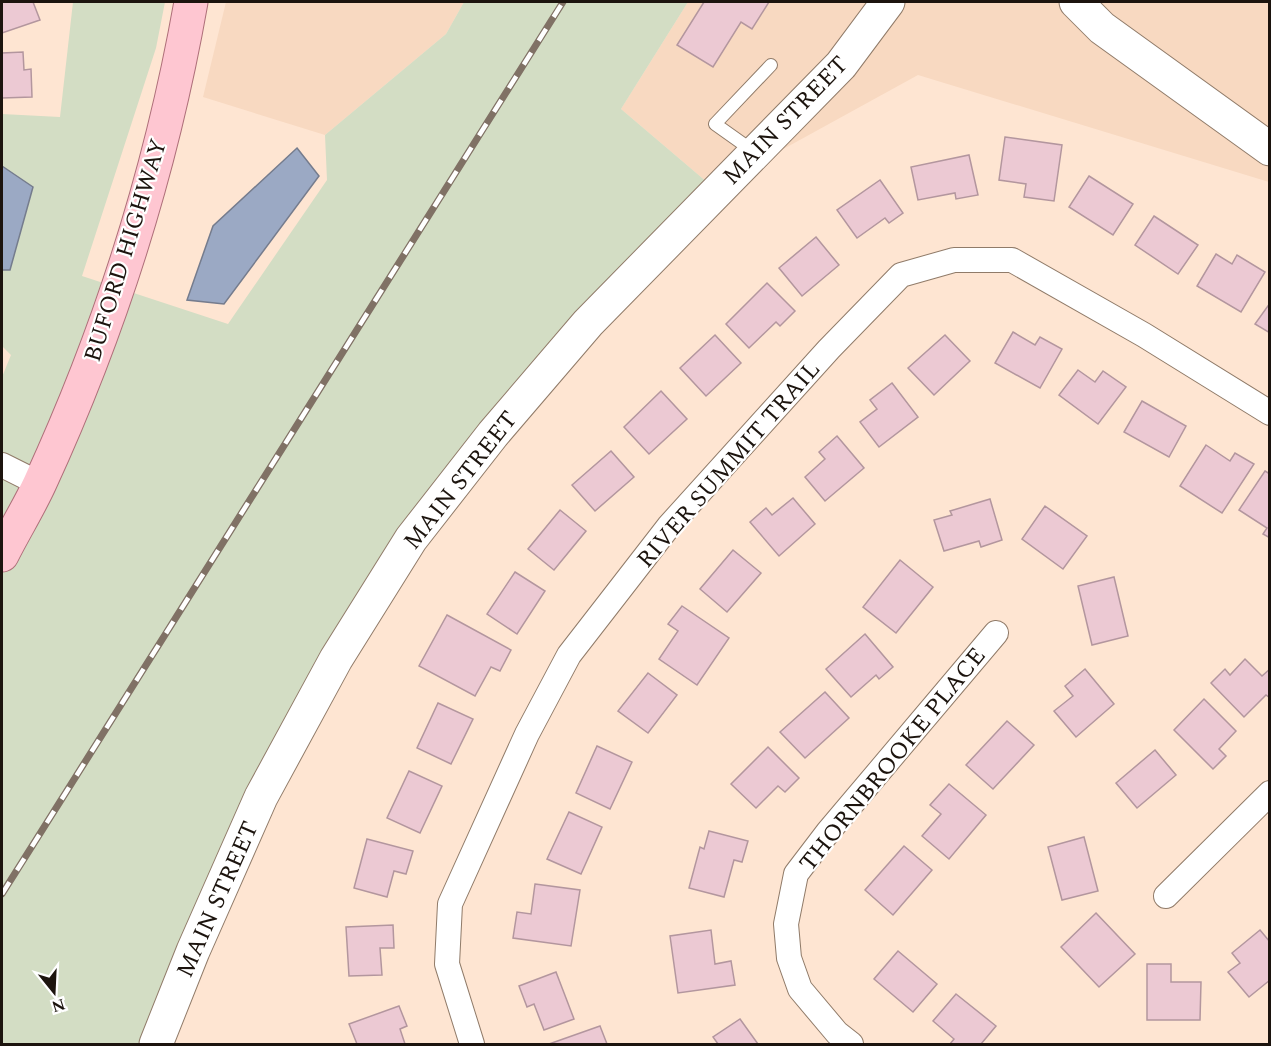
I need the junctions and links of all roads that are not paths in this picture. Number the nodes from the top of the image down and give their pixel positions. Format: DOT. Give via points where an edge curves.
graph roads {
  1 [pos="191,2"];
  2 [pos="888,2"];
  3 [pos="1076,2"];
  4 [pos="771,65"];
  5 [pos="1269,149"];
  6 [pos="755,153"];
  7 [pos="1269,413"];
  8 [pos="2,465"];
  9 [pos="40,484"];
  10 [pos="2,555"];
  11 [pos="996,633"];
  12 [pos="1269,793"];
  13 [pos="1166,896"];
  14 [pos="156,1044"];
  15 [pos="472,1044"];
  16 [pos="851,1044"];
  1 -- 9 [label="main road, BUFORD HIGHWAY" via="181,58 146,193 107,322"];
  2 -- 6 [label="street, MAIN STREET" via="841,64"];
  3 -- 5 [label="street" via="1102,28"];
  4 -- 6 [label="lane" via="715,124"];
  6 -- 14 [label="street, MAIN STREET" via="588,323 493,434 411,539 336,659 261,797"];
  7 -- 15 [label="street, RIVER SUMMIT TRAIL" via="1144,335 1012,260 954,260 901,275 669,526 569,655 527,734 450,904 447,964"];
  8 -- 9 [label="street"];
  9 -- 10 [label="main road, BUFORD HIGHWAY"];
  11 -- 16 [label="street, THORNBROOKE PLACE" via="796,874 786,924 789,958 800,989"];
  12 -- 13 [label="street"];
}
